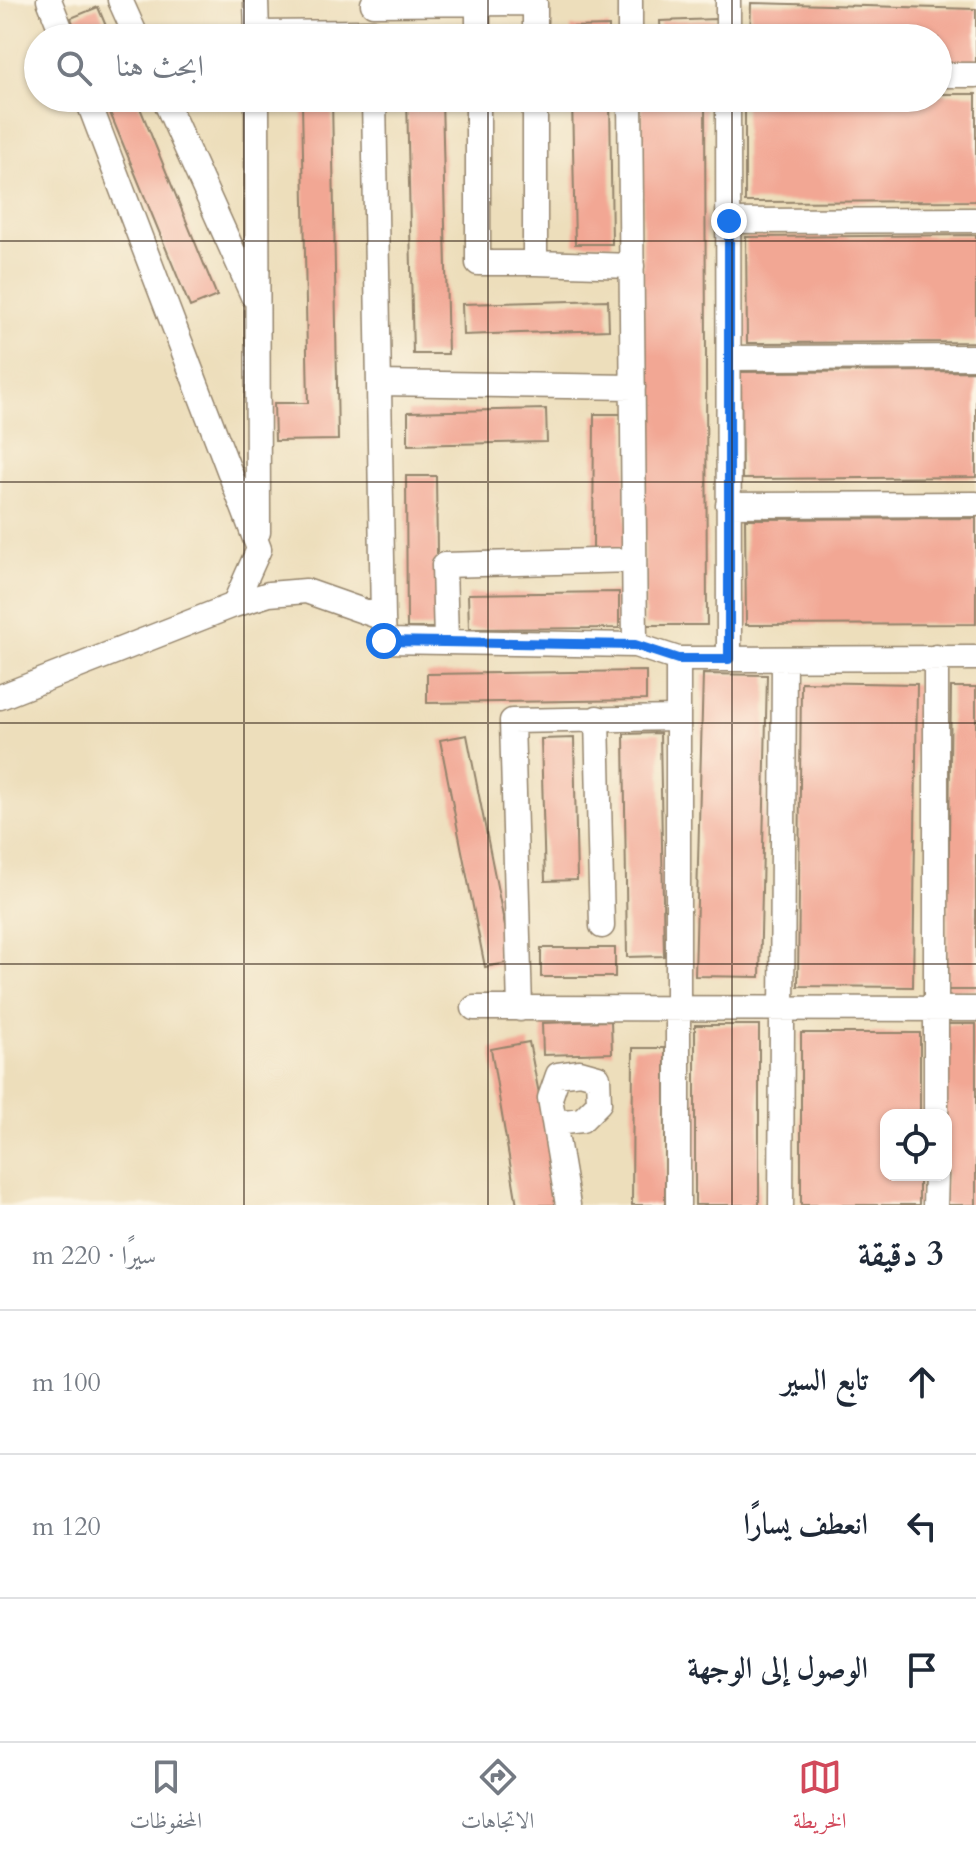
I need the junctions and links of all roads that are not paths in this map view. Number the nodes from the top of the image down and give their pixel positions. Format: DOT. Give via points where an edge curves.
graph roads {
  1 [pos="49,0"];
  2 [pos="120,0"];
  3 [pos="256,0"];
  4 [pos="630,0"];
  5 [pos="728,0"];
  6 [pos="373,2"];
  7 [pos="478,3"];
  8 [pos="58,24"];
  9 [pos="131,24"];
  10 [pos="257,24"];
  11 [pos="373,24"];
  12 [pos="478,24"];
  13 [pos="535,24"];
  14 [pos="630,24"];
  15 [pos="728,24"];
  16 [pos="952,75"];
  17 [pos="976,75"];
  18 [pos="92,112"];
  19 [pos="170,112"];
  20 [pos="257,112"];
  21 [pos="374,112"];
  22 [pos="478,112"];
  23 [pos="535,112"];
  24 [pos="630,112"];
  25 [pos="728,112"];
  26 [pos="976,220"];
  27 [pos="729,221"];
  28 [pos="535,263"];
  29 [pos="632,266"];
  30 [pos="258,306"];
  31 [pos="976,357"];
  32 [pos="730,358"];
  33 [pos="379,383"];
  34 [pos="633,387"];
  35 [pos="976,504"];
  36 [pos="728,505"];
  37 [pos="259,549"];
  38 [pos="634,560"];
  39 [pos="234,605"];
  40 [pos="383,618"];
  41 [pos="446,641"];
  42 [pos="635,645"];
  43 [pos="936,657"];
  44 [pos="976,658"];
  45 [pos="678,659"];
  46 [pos="729,659"];
  47 [pos="784,659"];
  48 [pos="0,697"];
  49 [pos="597,718"];
  50 [pos="677,718"];
  51 [pos="602,926"];
  52 [pos="474,1008"];
  53 [pos="520,1009"];
  54 [pos="783,1009"];
  55 [pos="936,1009"];
  56 [pos="976,1009"];
  57 [pos="678,1010"];
  58 [pos="936,1109"];
  59 [pos="555,1123"];
  60 [pos="936,1181"];
  61 [pos="568,1205"];
  62 [pos="678,1205"];
  63 [pos="781,1205"];
  64 [pos="935,1205"];
  1 -- 8 [label="street"];
  2 -- 9 [label="street"];
  3 -- 10 [label="street"];
  4 -- 14 [label="street"];
  5 -- 15 [label="street"];
  6 -- 7 [label="street"];
  6 -- 11 [label="street"];
  7 -- 12 [label="street"];
  7 -- 13 [label="street" via="535,3"];
  16 -- 17 [label="street"];
  18 -- 37 [label="street"];
  19 -- 30 [label="street"];
  20 -- 30 [label="street"];
  21 -- 33 [label="street"];
  22 -- 28 [label="street" via="478,263"];
  23 -- 28 [label="street"];
  24 -- 29 [label="street"];
  25 -- 27 [label="street"];
  26 -- 27 [label="street"];
  27 -- 32 [label="street"];
  28 -- 29 [label="street"];
  29 -- 34 [label="street"];
  30 -- 37 [label="street"];
  31 -- 32 [label="street"];
  32 -- 36 [label="street"];
  33 -- 34 [label="street"];
  33 -- 40 [label="street"];
  34 -- 38 [label="street"];
  35 -- 36 [label="street"];
  36 -- 46 [label="street"];
  37 -- 39 [label="street"];
  38 -- 41 [label="street" via="444,565"];
  38 -- 42 [label="street"];
  39 -- 40 [label="street" via="269,594 306,591"];
  39 -- 48 [label="street"];
  40 -- 41 [label="street" via="384,641"];
  41 -- 42 [label="street"];
  42 -- 45 [label="street"];
  43 -- 44 [label="street"];
  43 -- 47 [label="street"];
  43 -- 55 [label="street"];
  45 -- 46 [label="street"];
  45 -- 50 [label="street"];
  46 -- 47 [label="street"];
  47 -- 54 [label="street"];
  49 -- 50 [label="street"];
  49 -- 51 [label="street"];
  49 -- 53 [label="street" via="512,721"];
  50 -- 57 [label="street"];
  52 -- 53 [label="street"];
  53 -- 57 [label="street"];
  54 -- 55 [label="street"];
  54 -- 57 [label="street"];
  54 -- 63 [label="street"];
  55 -- 56 [label="street"];
  55 -- 58 [label="street"];
  57 -- 62 [label="street"];
  59 -- 61 [label="street"];
  60 -- 64 [label="street"];
}
